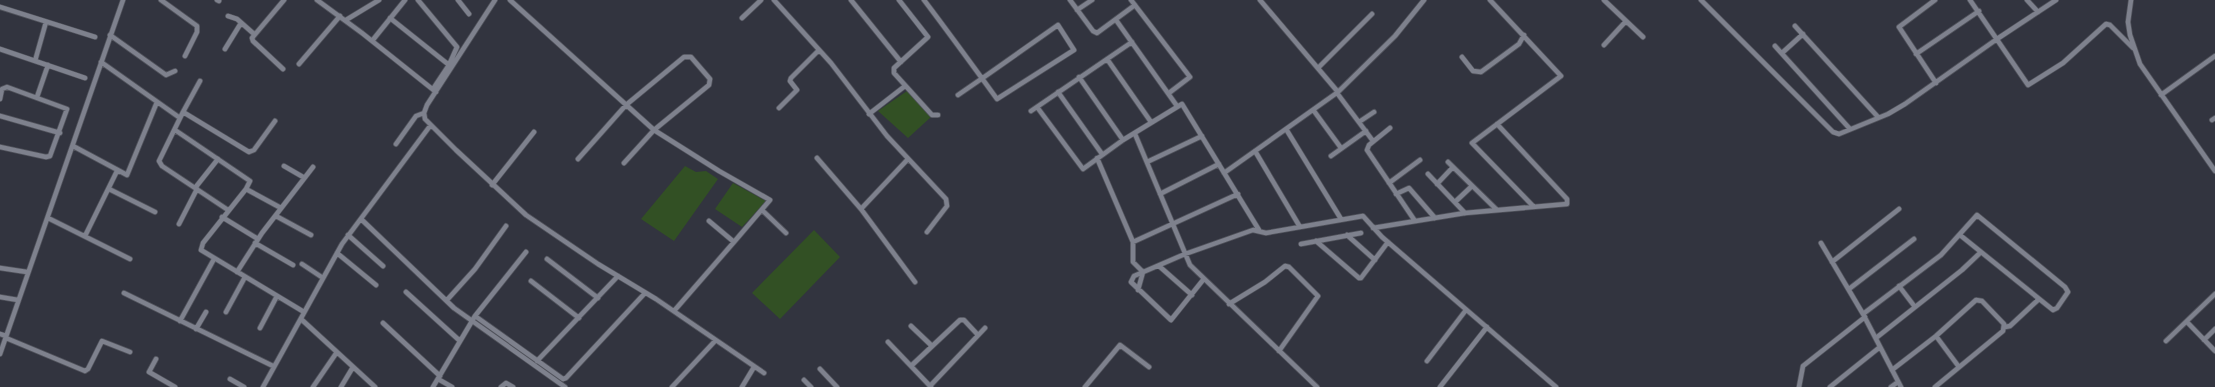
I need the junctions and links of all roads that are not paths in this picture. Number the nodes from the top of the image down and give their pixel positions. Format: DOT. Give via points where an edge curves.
graph roads {
  1 [pos="123,0"];
  2 [pos="161,0"];
  3 [pos="284,0"];
  4 [pos="317,0"];
  5 [pos="379,0"];
  6 [pos="405,0"];
  7 [pos="418,0"];
  8 [pos="458,0"];
  9 [pos="495,0"];
  10 [pos="510,0"];
  11 [pos="761,0"];
  12 [pos="774,0"];
  13 [pos="851,0"];
  14 [pos="899,0"];
  15 [pos="924,0"];
  16 [pos="1070,0"];
  17 [pos="1092,0"];
  18 [pos="1130,0"];
  19 [pos="1260,0"];
  20 [pos="1424,0"];
  21 [pos="1490,0"];
  22 [pos="1604,0"];
  23 [pos="1701,0"];
  24 [pos="1935,0"];
  25 [pos="1970,0"];
  26 [pos="2027,0"];
  27 [pos="2056,0"];
  28 [pos="2131,0"];
  29 [pos="1135,5"];
  30 [pos="0,7"];
  31 [pos="1077,10"];
  32 [pos="1979,11"];
  33 [pos="2038,12"];
  34 [pos="469,14"];
  35 [pos="1372,14"];
  36 [pos="228,16"];
  37 [pos="340,16"];
  38 [pos="390,18"];
  39 [pos="742,18"];
  40 [pos="346,20"];
  41 [pos="1116,20"];
  42 [pos="1626,21"];
  43 [pos="46,22"];
  44 [pos="241,23"];
  45 [pos="1795,26"];
  46 [pos="254,34"];
  47 [pos="1803,34"];
  48 [pos="110,35"];
  49 [pos="1524,35"];
  50 [pos="95,37"];
  51 [pos="1643,37"];
  52 [pos="1997,39"];
  53 [pos="372,41"];
  54 [pos="1132,42"];
  55 [pos="1604,45"];
  56 [pos="1775,46"];
  57 [pos="2133,48"];
  58 [pos="0,49"];
  59 [pos="226,49"];
  60 [pos="819,50"];
  61 [pos="1782,53"];
  62 [pos="1916,54"];
  63 [pos="185,56"];
  64 [pos="2215,56"];
  65 [pos="1462,57"];
  66 [pos="1107,59"];
  67 [pos="35,61"];
  68 [pos="101,62"];
  69 [pos="901,62"];
  70 [pos="299,64"];
  71 [pos="48,65"];
  72 [pos="449,65"];
  73 [pos="1318,68"];
  74 [pos="283,69"];
  75 [pos="175,71"];
  76 [pos="1080,77"];
  77 [pos="85,78"];
  78 [pos="982,78"];
  79 [pos="200,82"];
  80 [pos="1936,83"];
  81 [pos="905,86"];
  82 [pos="434,90"];
  83 [pos="1058,92"];
  84 [pos="1338,92"];
  85 [pos="1169,93"];
  86 [pos="958,95"];
  87 [pos="2162,95"];
  88 [pos="37,97"];
  89 [pos="0,99"];
  90 [pos="157,102"];
  91 [pos="626,105"];
  92 [pos="1177,106"];
  93 [pos="1037,107"];
  94 [pos="779,108"];
  95 [pos="1031,111"];
  96 [pos="1314,111"];
  97 [pos="184,112"];
  98 [pos="1374,112"];
  99 [pos="424,113"];
  100 [pos="869,114"];
  101 [pos="938,115"];
  102 [pos="0,116"];
  103 [pos="1878,117"];
  104 [pos="180,118"];
  105 [pos="275,122"];
  106 [pos="1151,122"];
  107 [pos="1359,122"];
  108 [pos="1497,124"];
  109 [pos="430,126"];
  110 [pos="1390,128"];
  111 [pos="1286,129"];
  112 [pos="1850,129"];
  113 [pos="175,130"];
  114 [pos="654,130"];
  115 [pos="1366,131"];
  116 [pos="534,132"];
  117 [pos="60,133"];
  118 [pos="1134,134"];
  119 [pos="1202,136"];
  120 [pos="1123,140"];
  121 [pos="1373,141"];
  122 [pos="396,144"];
  123 [pos="73,146"];
  124 [pos="0,147"];
  125 [pos="1341,148"];
  126 [pos="1255,151"];
  127 [pos="1102,154"];
  128 [pos="1331,156"];
  129 [pos="817,158"];
  130 [pos="1097,158"];
  131 [pos="218,159"];
  132 [pos="578,159"];
  133 [pos="908,159"];
  134 [pos="1420,160"];
  135 [pos="1147,162"];
  136 [pos="1448,162"];
  137 [pos="624,163"];
  138 [pos="1219,164"];
  139 [pos="284,166"];
  140 [pos="313,167"];
  141 [pos="1453,167"];
  142 [pos="117,171"];
  143 [pos="2215,171"];
  144 [pos="1224,173"];
  145 [pos="1428,174"];
  146 [pos="303,177"];
  147 [pos="1389,183"];
  148 [pos="1437,184"];
  149 [pos="492,185"];
  150 [pos="1472,186"];
  151 [pos="109,189"];
  152 [pos="196,189"];
  153 [pos="246,189"];
  154 [pos="1160,194"];
  155 [pos="1238,194"];
  156 [pos="1396,194"];
  157 [pos="1455,202"];
  158 [pos="1534,207"];
  159 [pos="281,208"];
  160 [pos="861,209"];
  161 [pos="1899,209"];
  162 [pos="228,210"];
  163 [pos="762,210"];
  164 [pos="1497,210"];
  165 [pos="155,212"];
  166 [pos="1465,213"];
  167 [pos="276,216"];
  168 [pos="222,217"];
  169 [pos="48,218"];
  170 [pos="1435,218"];
  171 [pos="361,219"];
  172 [pos="1341,219"];
  173 [pos="709,221"];
  174 [pos="1415,221"];
  175 [pos="179,224"];
  176 [pos="1174,224"];
  177 [pos="506,226"];
  178 [pos="1300,227"];
  179 [pos="1373,228"];
  180 [pos="1259,230"];
  181 [pos="927,232"];
  182 [pos="1361,233"];
  183 [pos="786,234"];
  184 [pos="311,235"];
  185 [pos="1960,235"];
  186 [pos="85,236"];
  187 [pos="348,236"];
  188 [pos="1347,236"];
  189 [pos="1914,239"];
  190 [pos="256,241"];
  191 [pos="1316,241"];
  192 [pos="734,242"];
  193 [pos="1133,242"];
  194 [pos="1388,242"];
  195 [pos="1821,243"];
  196 [pos="1301,244"];
  197 [pos="526,252"];
  198 [pos="1981,252"];
  199 [pos="337,253"];
  200 [pos="1185,254"];
  201 [pos="130,259"];
  202 [pos="214,259"];
  203 [pos="547,259"];
  204 [pos="1375,260"];
  205 [pos="1832,262"];
  206 [pos="302,264"];
  207 [pos="293,265"];
  208 [pos="384,266"];
  209 [pos="1159,266"];
  210 [pos="0,268"];
  211 [pos="27,272"];
  212 [pos="238,272"];
  213 [pos="1143,272"];
  214 [pos="618,276"];
  215 [pos="245,277"];
  216 [pos="323,278"];
  217 [pos="1203,280"];
  218 [pos="531,281"];
  219 [pos="915,282"];
  220 [pos="376,285"];
  221 [pos="1899,286"];
  222 [pos="1849,289"];
  223 [pos="1138,290"];
  224 [pos="406,292"];
  225 [pos="124,293"];
  226 [pos="645,293"];
  227 [pos="2215,294"];
  228 [pos="0,296"];
  229 [pos="277,296"];
  230 [pos="1192,296"];
  231 [pos="598,298"];
  232 [pos="2039,299"];
  233 [pos="18,300"];
  234 [pos="446,300"];
  235 [pos="1229,304"];
  236 [pos="1915,307"];
  237 [pos="1466,310"];
  238 [pos="674,311"];
  239 [pos="206,312"];
  240 [pos="226,312"];
  241 [pos="304,312"];
  242 [pos="1864,315"];
  243 [pos="475,316"];
  244 [pos="579,318"];
  245 [pos="301,319"];
  246 [pos="180,321"];
  247 [pos="471,322"];
  248 [pos="2187,322"];
  249 [pos="383,323"];
  250 [pos="911,326"];
  251 [pos="1487,327"];
  252 [pos="260,328"];
  253 [pos="985,328"];
  254 [pos="2005,328"];
  255 [pos="196,329"];
  256 [pos="2215,329"];
  257 [pos="0,334"];
  258 [pos="978,335"];
  259 [pos="1936,336"];
  260 [pos="6,337"];
  261 [pos="1876,338"];
  262 [pos="2204,340"];
  263 [pos="460,341"];
  264 [pos="715,341"];
  265 [pos="2166,341"];
  266 [pos="888,342"];
  267 [pos="932,346"];
  268 [pos="1880,347"];
  269 [pos="1279,351"];
  270 [pos="2215,351"];
  271 [pos="130,352"];
  272 [pos="337,352"];
  273 [pos="0,354"];
  274 [pos="156,359"];
  275 [pos="537,361"];
  276 [pos="1427,361"];
  277 [pos="273,366"];
  278 [pos="911,366"];
  279 [pos="353,367"];
  280 [pos="754,367"];
  281 [pos="1149,367"];
  282 [pos="1959,367"];
  283 [pos="820,369"];
  284 [pos="1892,370"];
  285 [pos="764,373"];
  286 [pos="439,377"];
  287 [pos="230,379"];
  288 [pos="804,380"];
  289 [pos="1898,382"];
  290 [pos="930,386"];
  291 [pos="176,387"];
  292 [pos="244,387"];
  293 [pos="263,387"];
  294 [pos="313,387"];
  295 [pos="341,387"];
  296 [pos="375,387"];
  297 [pos="433,387"];
  298 [pos="452,387"];
  299 [pos="501,387"];
  300 [pos="513,387"];
  301 [pos="564,387"];
  302 [pos="672,387"];
  303 [pos="742,387"];
  304 [pos="811,387"];
  305 [pos="837,387"];
  306 [pos="1085,387"];
  307 [pos="1317,387"];
  308 [pos="1440,387"];
  309 [pos="1556,387"];
  310 [pos="1799,387"];
  311 [pos="1830,387"];
  312 [pos="1891,387"];
  313 [pos="1900,387"];
  314 [pos="1935,387"];
  1 -- 48 [label="street"];
  2 -- 63 [label="street" via="197,26 197,32"];
  3 -- 46 [label="street"];
  4 -- 37 [label="street"];
  5 -- 40 [label="street"];
  6 -- 38 [label="street"];
  7 -- 72 [label="street" via="455,42 456,51"];
  8 -- 34 [label="street"];
  9 -- 82 [label="street"];
  10 -- 91 [label="street"];
  11 -- 39 [label="street"];
  12 -- 60 [label="street"];
  13 -- 69 [label="street"];
  14 -- 69 [label="street" via="928,37"];
  15 -- 78 [label="street"];
  16 -- 31 [label="street"];
  17 -- 31 [label="street"];
  18 -- 29 [label="street"];
  19 -- 73 [label="street"];
  20 -- 84 [label="street" via="1395,36"];
  21 -- 49 [label="street"];
  22 -- 42 [label="street"];
  23 -- 112 [label="street" via="1833,132 1842,134"];
  24 -- 62 [label="street" via="1898,27"];
  25 -- 32 [label="street"];
  26 -- 33 [label="street"];
  27 -- 33 [label="street"];
  28 -- 57 [label="street" via="2128,22"];
  29 -- 41 [label="street"];
  29 -- 85 [label="street" via="1190,77"];
  30 -- 43 [label="street"];
  31 -- 41 [label="street" via="1095,32"];
  32 -- 52 [label="street"];
  32 -- 62 [label="street"];
  33 -- 52 [label="street"];
  35 -- 73 [label="street"];
  36 -- 44 [label="street"];
  37 -- 40 [label="street"];
  37 -- 70 [label="street"];
  38 -- 53 [label="street"];
  38 -- 72 [label="street"];
  40 -- 53 [label="street"];
  41 -- 54 [label="street"];
  42 -- 51 [label="street"];
  42 -- 55 [label="street"];
  43 -- 50 [label="street"];
  43 -- 67 [label="street"];
  44 -- 46 [label="street"];
  44 -- 59 [label="street"];
  45 -- 47 [label="street"];
  46 -- 74 [label="street" via="253,41"];
  47 -- 61 [label="street"];
  47 -- 103 [label="street"];
  48 -- 68 [label="street"];
  48 -- 75 [label="street" via="166,75"];
  49 -- 65 [label="street" via="1519,44 1481,72 1473,71"];
  49 -- 108 [label="street" via="1561,76"];
  52 -- 57 [label="street" via="2029,86 2063,63 2106,24"];
  52 -- 80 [label="street"];
  53 -- 82 [label="street"];
  54 -- 66 [label="street"];
  54 -- 85 [label="street"];
  56 -- 61 [label="street"];
  57 -- 87 [label="street" via="2140,64"];
  58 -- 67 [label="street"];
  60 -- 94 [label="street" via="791,78 790,81 796,90"];
  60 -- 100 [label="street"];
  61 -- 112 [label="street"];
  62 -- 80 [label="street"];
  64 -- 87 [label="street"];
  66 -- 76 [label="street"];
  66 -- 106 [label="street"];
  67 -- 71 [label="street"];
  68 -- 90 [label="street"];
  68 -- 123 [label="street"];
  69 -- 81 [label="street" via="893,71"];
  71 -- 77 [label="street"];
  71 -- 88 [label="street"];
  72 -- 82 [label="street"];
  73 -- 84 [label="street"];
  76 -- 83 [label="street"];
  76 -- 120 [label="street"];
  78 -- 78 [label="street" via="1058,25 1074,50 997,99"];
  78 -- 86 [label="street"];
  79 -- 97 [label="street"];
  80 -- 103 [label="street" via="1896,110"];
  81 -- 100 [label="street"];
  81 -- 101 [label="street" via="932,115"];
  82 -- 99 [label="street"];
  83 -- 93 [label="street"];
  83 -- 127 [label="street"];
  84 -- 96 [label="street"];
  84 -- 107 [label="street"];
  85 -- 92 [label="street"];
  87 -- 143 [label="street"];
  88 -- 89 [label="street" via="7,87 2,89"];
  88 -- 117 [label="street" via="67,109"];
  90 -- 104 [label="street"];
  90 -- 142 [label="street" via="129,172 125,175"];
  91 -- 114 [label="street"];
  91 -- 114 [label="street" via="684,57 692,57 710,79 709,85"];
  91 -- 132 [label="street"];
  92 -- 106 [label="street"];
  92 -- 119 [label="street" via="1183,105"];
  93 -- 95 [label="street"];
  93 -- 130 [label="street" via="1083,169"];
  96 -- 111 [label="street"];
  96 -- 125 [label="street"];
  97 -- 104 [label="street"];
  97 -- 105 [label="street" via="249,152 254,150"];
  98 -- 107 [label="street"];
  99 -- 109 [label="street"];
  99 -- 122 [label="street" via="416,116"];
  100 -- 133 [label="street"];
  102 -- 117 [label="street"];
  103 -- 112 [label="street"];
  104 -- 113 [label="street"];
  106 -- 118 [label="street"];
  107 -- 115 [label="street"];
  108 -- 158 [label="street" via="1472,144"];
  108 -- 158 [label="street" via="1568,202 1565,205"];
  109 -- 149 [label="street"];
  109 -- 171 [label="street"];
  110 -- 121 [label="street"];
  111 -- 126 [label="street"];
  111 -- 172 [label="street"];
  113 -- 131 [label="street"];
  113 -- 152 [label="street" via="159,162"];
  114 -- 137 [label="street"];
  114 -- 163 [label="street" via="719,171 769,198 770,201"];
  115 -- 121 [label="street"];
  115 -- 125 [label="street"];
  116 -- 149 [label="street"];
  117 -- 124 [label="street" via="52,154 48,157"];
  118 -- 120 [label="street"];
  118 -- 135 [label="street"];
  119 -- 135 [label="street"];
  119 -- 138 [label="street"];
  120 -- 127 [label="street"];
  121 -- 147 [label="street" via="1367,150"];
  123 -- 142 [label="street"];
  123 -- 169 [label="street"];
  125 -- 128 [label="street"];
  126 -- 144 [label="street"];
  126 -- 178 [label="street"];
  127 -- 130 [label="street"];
  129 -- 160 [label="street"];
  130 -- 193 [label="street"];
  131 -- 152 [label="street"];
  131 -- 153 [label="street" via="248,178 250,183"];
  133 -- 160 [label="street"];
  133 -- 181 [label="street" via="948,202"];
  134 -- 147 [label="street"];
  135 -- 154 [label="street"];
  136 -- 141 [label="street"];
  138 -- 144 [label="street"];
  138 -- 154 [label="street"];
  139 -- 146 [label="street"];
  140 -- 146 [label="street"];
  141 -- 148 [label="street"];
  141 -- 150 [label="street"];
  142 -- 151 [label="street"];
  144 -- 155 [label="street"];
  145 -- 148 [label="street"];
  146 -- 159 [label="street"];
  147 -- 156 [label="street"];
  148 -- 157 [label="street"];
  149 -- 214 [label="street" via="526,215"];
  150 -- 157 [label="street"];
  150 -- 164 [label="street"];
  151 -- 165 [label="street"];
  151 -- 186 [label="street"];
  152 -- 162 [label="street"];
  152 -- 175 [label="street"];
  153 -- 159 [label="street"];
  153 -- 162 [label="street"];
  154 -- 176 [label="street"];
  155 -- 176 [label="street"];
  155 -- 180 [label="street"];
  156 -- 170 [label="street" via="1409,188"];
  156 -- 174 [label="street"];
  157 -- 166 [label="street"];
  158 -- 164 [label="street"];
  159 -- 167 [label="street"];
  160 -- 219 [label="street"];
  161 -- 205 [label="street"];
  162 -- 168 [label="street"];
  163 -- 183 [label="street"];
  163 -- 192 [label="street"];
  164 -- 166 [label="street"];
  166 -- 170 [label="street"];
  167 -- 184 [label="street"];
  167 -- 190 [label="street"];
  168 -- 190 [label="street"];
  168 -- 202 [label="street" via="201,247 204,253"];
  169 -- 186 [label="street"];
  169 -- 211 [label="street"];
  170 -- 174 [label="street"];
  171 -- 187 [label="street"];
  171 -- 234 [label="street"];
  172 -- 178 [label="street"];
  172 -- 179 [label="street" via="1364,216"];
  173 -- 192 [label="street"];
  174 -- 179 [label="street"];
  176 -- 193 [label="street"];
  176 -- 200 [label="street"];
  177 -- 234 [label="street" via="475,269"];
  178 -- 180 [label="street" via="1266,234"];
  179 -- 194 [label="street"];
  180 -- 200 [label="street"];
  182 -- 188 [label="street"];
  185 -- 198 [label="street"];
  185 -- 221 [label="street" via="1941,255"];
  185 -- 232 [label="street" via="1975,216 1978,216 2068,290 2055,310"];
  186 -- 201 [label="street"];
  187 -- 199 [label="street"];
  187 -- 208 [label="street"];
  188 -- 191 [label="street"];
  188 -- 204 [label="street"];
  189 -- 222 [label="street"];
  190 -- 207 [label="street"];
  190 -- 212 [label="street"];
  191 -- 196 [label="street"];
  191 -- 204 [label="street" via="1359,278"];
  192 -- 238 [label="street"];
  193 -- 213 [label="street" via="1133,262"];
  194 -- 204 [label="street"];
  194 -- 237 [label="street"];
  195 -- 205 [label="street"];
  197 -- 243 [label="street"];
  198 -- 232 [label="street"];
  198 -- 236 [label="street"];
  199 -- 216 [label="street"];
  199 -- 220 [label="street"];
  200 -- 209 [label="street"];
  200 -- 217 [label="street" via="1190,265"];
  202 -- 212 [label="street"];
  202 -- 246 [label="street"];
  203 -- 231 [label="street"];
  205 -- 222 [label="street"];
  206 -- 216 [label="street"];
  209 -- 213 [label="street"];
  209 -- 230 [label="street"];
  210 -- 211 [label="street"];
  211 -- 233 [label="street"];
  212 -- 215 [label="street"];
  213 -- 223 [label="street"];
  213 -- 223 [label="street" via="1132,279"];
  214 -- 226 [label="street"];
  214 -- 231 [label="street"];
  215 -- 229 [label="street"];
  215 -- 240 [label="street"];
  216 -- 241 [label="street"];
  217 -- 230 [label="street"];
  217 -- 235 [label="street"];
  218 -- 244 [label="street"];
  221 -- 236 [label="street"];
  221 -- 242 [label="street"];
  222 -- 242 [label="street"];
  223 -- 230 [label="street" via="1169,320 1173,319"];
  224 -- 263 [label="street"];
  225 -- 246 [label="street"];
  226 -- 238 [label="street"];
  226 -- 275 [label="street" via="566,378 559,378"];
  227 -- 248 [label="street"];
  228 -- 233 [label="street"];
  229 -- 241 [label="street"];
  229 -- 252 [label="street"];
  231 -- 244 [label="street"];
  232 -- 254 [label="street"];
  233 -- 260 [label="street"];
  234 -- 247 [label="street"];
  235 -- 269 [label="street"];
  235 -- 269 [label="street" via="1265,282 1283,267 1289,266 1318,296"];
  236 -- 261 [label="street"];
  237 -- 251 [label="street"];
  237 -- 276 [label="street"];
  238 -- 264 [label="street"];
  239 -- 255 [label="street"];
  241 -- 245 [label="street"];
  242 -- 261 [label="street"];
  242 -- 310 [label="street" via="1803,366"];
  243 -- 247 [label="street"];
  243 -- 275 [label="street"];
  244 -- 275 [label="street"];
  245 -- 272 [label="street"];
  245 -- 277 [label="street"];
  246 -- 255 [label="street"];
  247 -- 263 [label="street"];
  247 -- 301 [label="street"];
  248 -- 262 [label="street"];
  248 -- 265 [label="street"];
  249 -- 286 [label="street"];
  250 -- 267 [label="street"];
  251 -- 308 [label="street"];
  251 -- 309 [label="street"];
  253 -- 258 [label="street"];
  254 -- 259 [label="street" via="1979,299"];
  254 -- 282 [label="street"];
  255 -- 277 [label="street"];
  256 -- 262 [label="street"];
  257 -- 260 [label="street"];
  258 -- 267 [label="street" via="964,320 960,320"];
  258 -- 290 [label="street"];
  259 -- 282 [label="street"];
  259 -- 284 [label="street"];
  260 -- 271 [label="street" via="85,371 102,341"];
  260 -- 273 [label="street"];
  261 -- 268 [label="street"];
  262 -- 270 [label="street"];
  263 -- 286 [label="street"];
  264 -- 280 [label="street"];
  264 -- 302 [label="street"];
  266 -- 278 [label="street"];
  267 -- 278 [label="street"];
  268 -- 284 [label="street"];
  268 -- 311 [label="street"];
  269 -- 307 [label="street"];
  272 -- 279 [label="street"];
  272 -- 294 [label="street"];
  274 -- 291 [label="street" via="149,372"];
  277 -- 293 [label="street"];
  278 -- 290 [label="street"];
  279 -- 295 [label="street"];
  279 -- 296 [label="street"];
  280 -- 285 [label="street"];
  280 -- 303 [label="street"];
  281 -- 306 [label="street" via="1120,345"];
  282 -- 314 [label="street"];
  283 -- 305 [label="street"];
  284 -- 289 [label="street"];
  286 -- 297 [label="street"];
  286 -- 298 [label="street"];
  287 -- 292 [label="street"];
  288 -- 304 [label="street"];
  289 -- 312 [label="street"];
  289 -- 313 [label="street"];
  299 -- 300 [label="street" via="506,384"];
}
